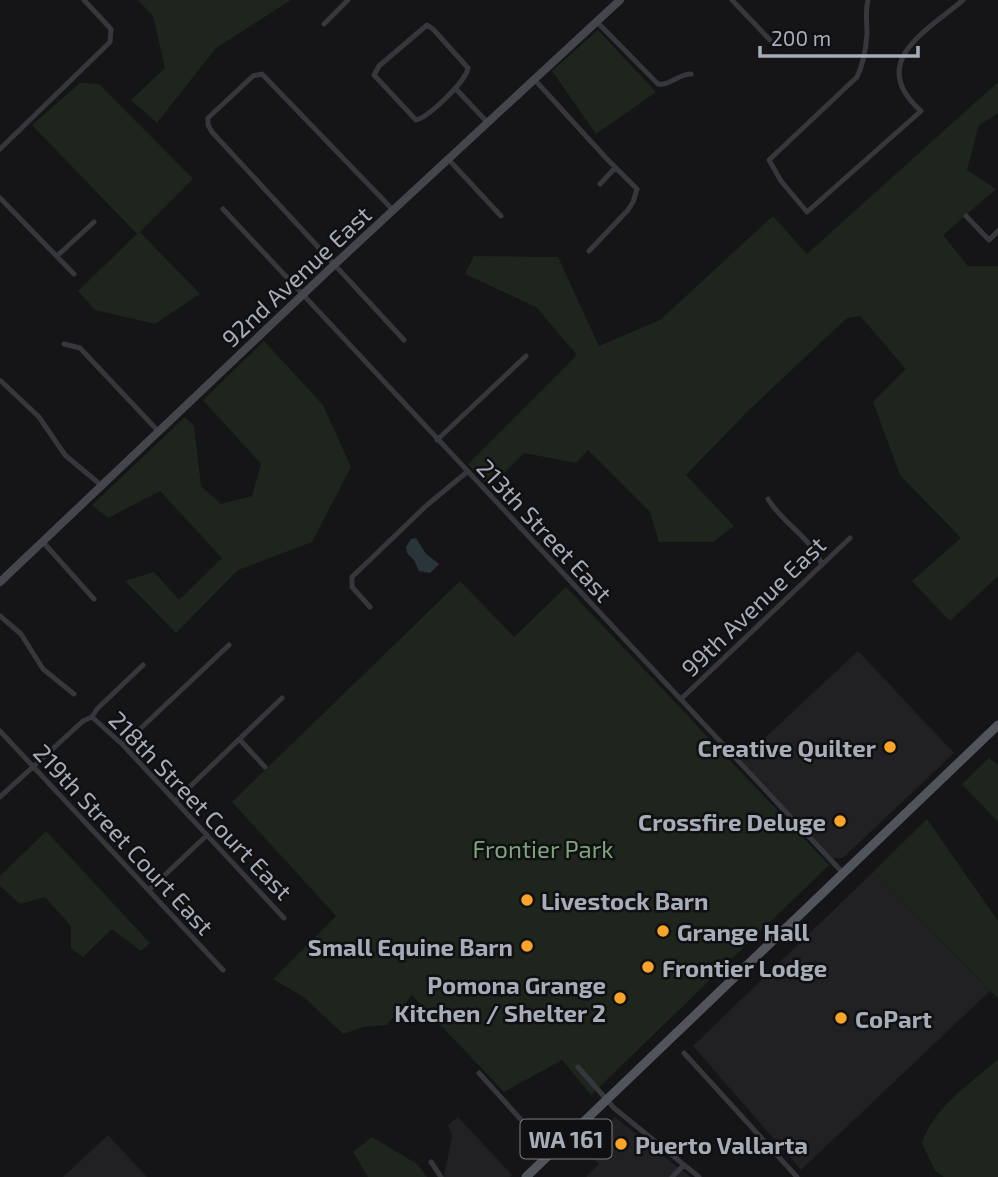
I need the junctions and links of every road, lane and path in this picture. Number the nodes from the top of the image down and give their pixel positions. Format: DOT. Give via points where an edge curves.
graph roads {
  1 [pos="84,0"];
  2 [pos="348,0"];
  3 [pos="621,0"];
  4 [pos="732,0"];
  5 [pos="868,0"];
  6 [pos="963,0"];
  7 [pos="597,22"];
  8 [pos="324,24"];
  9 [pos="770,40"];
  10 [pos="691,74"];
  11 [pos="534,79"];
  12 [pos="455,88"];
  13 [pos="488,123"];
  14 [pos="0,149"];
  15 [pos="449,160"];
  16 [pos="615,168"];
  17 [pos="600,184"];
  18 [pos="0,198"];
  19 [pos="223,209"];
  20 [pos="394,211"];
  21 [pos="501,216"];
  22 [pos="967,216"];
  23 [pos="94,222"];
  24 [pos="998,231"];
  25 [pos="589,251"];
  26 [pos="58,255"];
  27 [pos="335,264"];
  28 [pos="74,274"];
  29 [pos="303,295"];
  30 [pos="404,340"];
  31 [pos="64,344"];
  32 [pos="526,356"];
  33 [pos="1,381"];
  34 [pos="159,432"];
  35 [pos="437,440"];
  36 [pos="467,472"];
  37 [pos="102,486"];
  38 [pos="768,499"];
  39 [pos="850,538"];
  40 [pos="43,542"];
  41 [pos="822,565"];
  42 [pos="0,582"];
  43 [pos="94,599"];
  44 [pos="370,607"];
  45 [pos="0,616"];
  46 [pos="229,645"];
  47 [pos="143,665"];
  48 [pos="74,694"];
  49 [pos="282,698"];
  50 [pos="681,699"];
  51 [pos="92,717"];
  52 [pos="998,725"];
  53 [pos="0,732"];
  54 [pos="240,740"];
  55 [pos="123,745"];
  56 [pos="33,767"];
  57 [pos="265,767"];
  58 [pos="0,797"];
  59 [pos="175,801"];
  60 [pos="207,835"];
  61 [pos="844,873"];
  62 [pos="149,890"];
  63 [pos="284,918"];
  64 [pos="223,970"];
  65 [pos="684,1053"];
  66 [pos="578,1068"];
  67 [pos="479,1073"];
  68 [pos="606,1100"];
  69 [pos="551,1153"];
  70 [pos="431,1162"];
  71 [pos="684,1166"];
  72 [pos="441,1177"];
  73 [pos="526,1177"];
  74 [pos="672,1177"];
  75 [pos="699,1177"];
  76 [pos="797,1177"];
  1 -- 14 [label="street" via="106,23 112,36 107,47"];
  2 -- 8 [label="street"];
  3 -- 7 [label="street, 92nd Avenue East"];
  4 -- 9 [label="street"];
  5 -- 6 [label="street" via="867,35 857,78 769,160 807,212 921,111 903,90 902,56 914,39"];
  7 -- 10 [label="street" via="658,84"];
  7 -- 11 [label="street, 92nd Avenue East"];
  11 -- 13 [label="street, 92nd Avenue East"];
  11 -- 16 [label="street"];
  12 -- 12 [label="street" via="468,68 427,25 374,75 416,120"];
  12 -- 13 [label="street"];
  13 -- 15 [label="street, 92nd Avenue East"];
  15 -- 20 [label="street, 92nd Avenue East"];
  15 -- 21 [label="street"];
  16 -- 17 [label="street"];
  16 -- 25 [label="street" via="637,189 633,202"];
  18 -- 26 [label="street"];
  19 -- 29 [label="street, 213th Street East"];
  20 -- 27 [label="street, 92nd Avenue East"];
  20 -- 27 [label="street" via="262,74 253,76 210,116 208,125"];
  22 -- 24 [label="street" via="989,240"];
  23 -- 26 [label="street"];
  26 -- 28 [label="street"];
  27 -- 29 [label="street, 92nd Avenue East"];
  27 -- 30 [label="street"];
  29 -- 34 [label="street, 92nd Avenue East"];
  29 -- 35 [label="street, 213th Street East"];
  31 -- 34 [label="street" via="80,348"];
  32 -- 35 [label="street"];
  33 -- 37 [label="street" via="39,417 65,455"];
  34 -- 37 [label="street, 92nd Avenue East"];
  35 -- 36 [label="street, 213th Street East"];
  36 -- 44 [label="street" via="352,578 352,587"];
  36 -- 50 [label="street, 213th Street East"];
  37 -- 40 [label="street, 92nd Avenue East"];
  38 -- 41 [label="street"];
  39 -- 41 [label="street, 99th Avenue East"];
  40 -- 42 [label="street, 92nd Avenue East"];
  40 -- 43 [label="street"];
  41 -- 50 [label="street, 99th Avenue East"];
  45 -- 48 [label="street" via="21,634 43,669"];
  46 -- 55 [label="street"];
  47 -- 51 [label="street"];
  49 -- 54 [label="street"];
  50 -- 61 [label="street, 213th Street East"];
  51 -- 55 [label="street, 218th Street Court East"];
  51 -- 56 [label="street"];
  52 -- 61 [label="main road, WA 161"];
  53 -- 56 [label="street, 219th Street Court East"];
  54 -- 57 [label="street"];
  54 -- 59 [label="street"];
  55 -- 59 [label="street, 218th Street Court East"];
  56 -- 58 [label="street"];
  56 -- 62 [label="street, 219th Street Court East"];
  59 -- 60 [label="street, 218th Street Court East"];
  60 -- 62 [label="street"];
  60 -- 63 [label="street, 218th Street Court East"];
  61 -- 68 [label="main road, WA 161"];
  62 -- 64 [label="street, 219th Street Court East"];
  65 -- 76 [label="street"];
  66 -- 68 [label="street"];
  67 -- 69 [label="street"];
  68 -- 69 [label="main road, WA 161"];
  68 -- 71 [label="street"];
  69 -- 73 [label="main road, WA 161"];
  70 -- 72 [label="street"];
  71 -- 74 [label="street"];
  71 -- 75 [label="street"];
}
